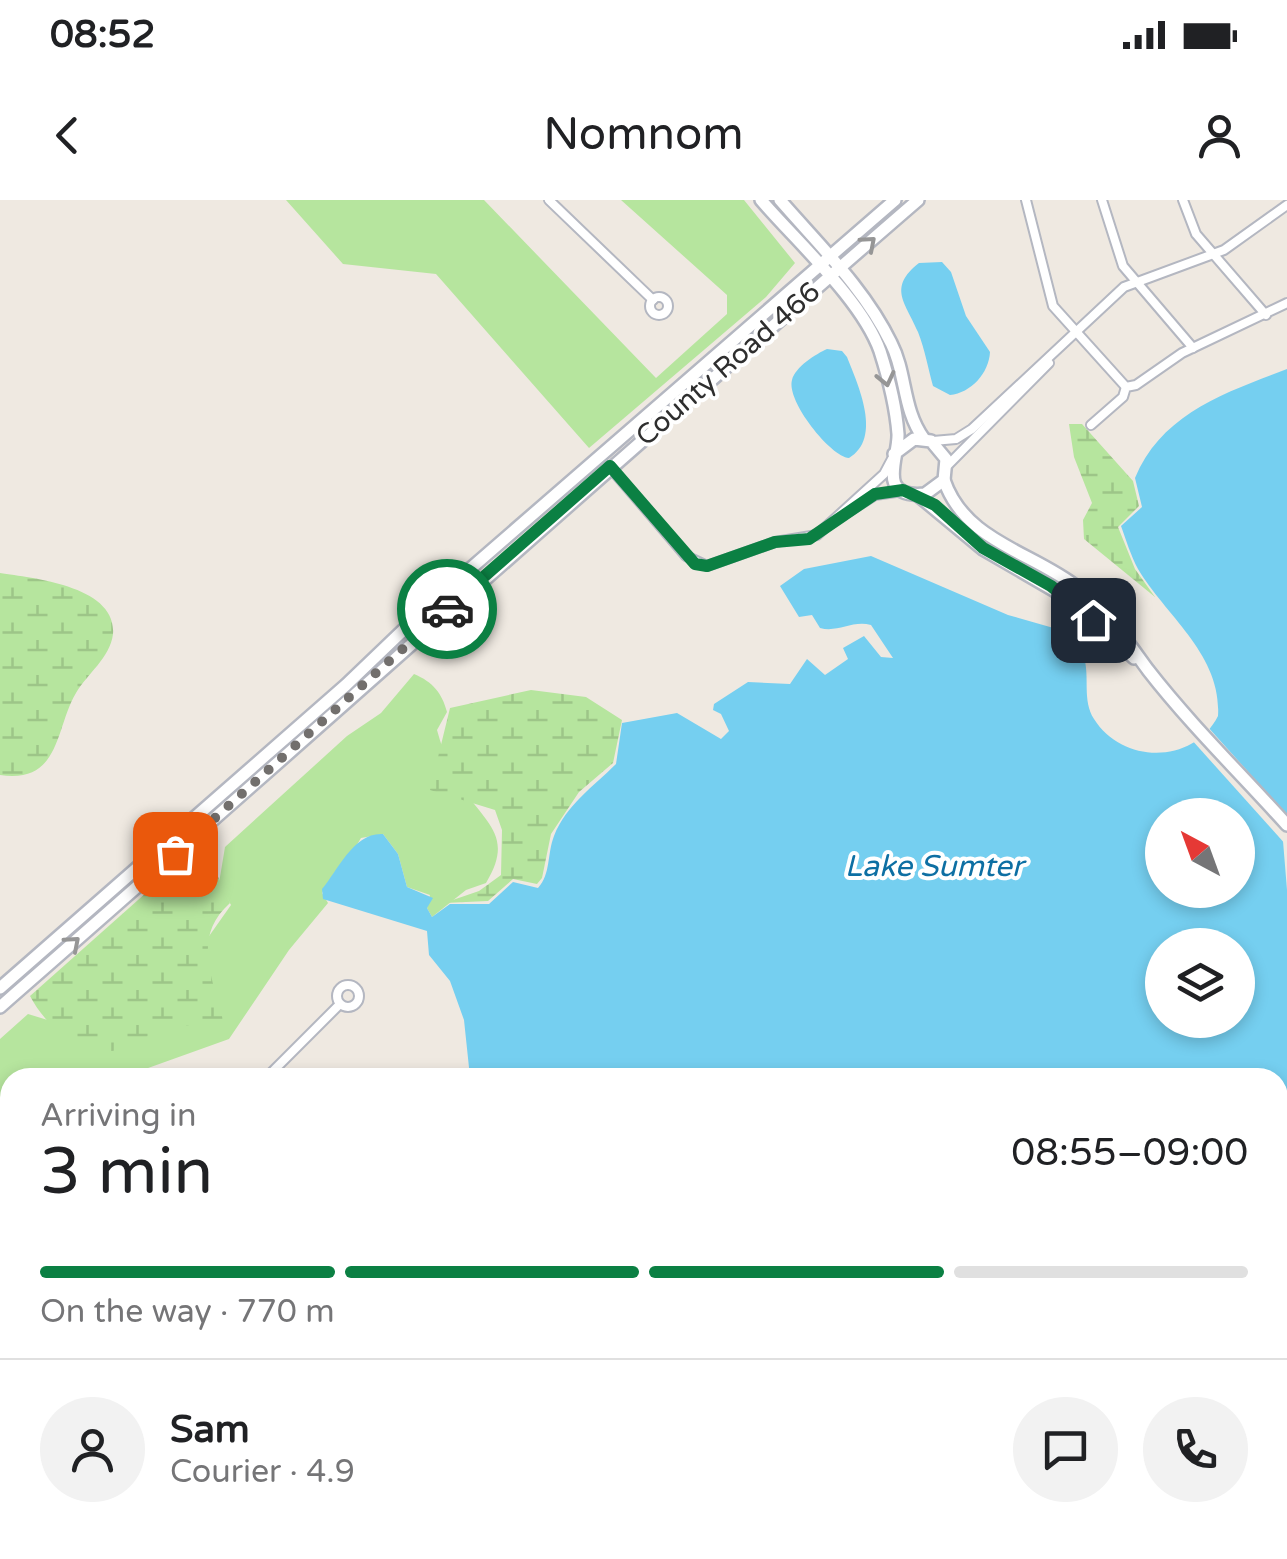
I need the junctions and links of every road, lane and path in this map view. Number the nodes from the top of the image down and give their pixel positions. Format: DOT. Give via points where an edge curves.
graph roads {
  1 [pos="549,200"];
  2 [pos="762,200"];
  3 [pos="780,200"];
  4 [pos="895,200"];
  5 [pos="918,200"];
  6 [pos="1026,200"];
  7 [pos="1102,200"];
  8 [pos="1183,200"];
  9 [pos="1275,200"];
  10 [pos="1285,207"];
  11 [pos="1214,255"];
  12 [pos="824,263"];
  13 [pos="833,274"];
  14 [pos="1135,281"];
  15 [pos="652,300"];
  16 [pos="1287,303"];
  17 [pos="1266,315"];
  18 [pos="1076,334"];
  19 [pos="1061,348"];
  20 [pos="1193,348"];
  21 [pos="1126,387"];
  22 [pos="1091,424"];
  23 [pos="928,440"];
  24 [pos="599,455"];
  25 [pos="893,456"];
  26 [pos="610,466"];
  27 [pos="947,466"];
  28 [pos="944,480"];
  29 [pos="903,490"];
  30 [pos="917,495"];
  31 [pos="832,523"];
  32 [pos="1148,670"];
  33 [pos="1287,825"];
  34 [pos="0,988"];
  35 [pos="340,1004"];
  36 [pos="0,1007"];
  37 [pos="275,1068"];
  1 -- 15 [label="street"];
  2 -- 12 [label="main road"];
  3 -- 12 [label="main road"];
  4 -- 12 [label="main road, County Road 466"];
  13 -- 5 [label="main road, County Road 466, one-way"];
  6 -- 18 [label="street" via="1052,302"];
  7 -- 14 [label="street" via="1122,264"];
  8 -- 11 [label="street" via="1195,232"];
  9 -- 10 [label="street"];
  10 -- 11 [label="street"];
  11 -- 14 [label="street"];
  11 -- 17 [label="street"];
  12 -- 13 [label="main road"];
  12 -- 24 [label="main road, County Road 466"];
  13 -- 23 [label="main road" via="862,296 894,349 910,418"];
  13 -- 25 [label="main road, one-way" via="880,350 898,435"];
  13 -- 26 [label="main road, County Road 466"];
  14 -- 18 [label="street"];
  14 -- 20 [label="street"];
  16 -- 17 [label="street"];
  17 -- 20 [label="street"];
  18 -- 19 [label="street"];
  18 -- 21 [label="street"];
  19 -- 23 [label="street" via="972,430 956,439"];
  19 -- 27 [label="street"];
  20 -- 21 [label="street"];
  21 -- 22 [label="street"];
  23 -- 25 [label="main road" via="906,442"];
  23 -- 27 [label="main road"];
  24 -- 26 [label="main road"];
  24 -- 34 [label="main road, County Road 466"];
  25 -- 29 [label="main road" via="892,476"];
  25 -- 31 [label="street" via="884,474"];
  26 -- 31 [label="street" via="701,566 775,542 809,539"];
  36 -- 26 [label="main road, County Road 466, one-way"];
  27 -- 28 [label="main road"];
  28 -- 30 [label="main road"];
  28 -- 32 [label="main road" via="956,505 984,532 1100,606"];
  29 -- 30 [label="main road"];
  29 -- 31 [label="street" via="875,494"];
  30 -- 32 [label="main road" via="983,548 1076,603"];
  32 -- 33 [label="main road"];
  35 -- 37 [label="street"];
}
